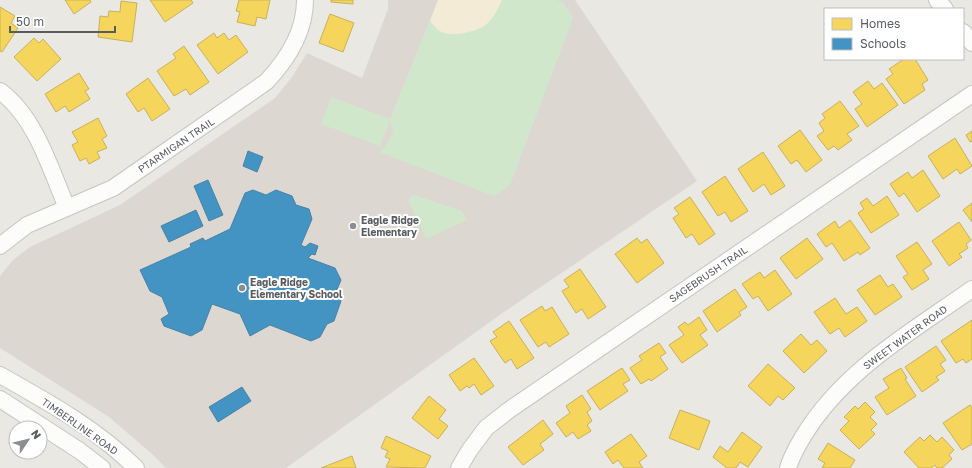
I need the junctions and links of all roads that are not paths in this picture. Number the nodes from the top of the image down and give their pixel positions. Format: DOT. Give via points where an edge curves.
graph roads {
  1 [pos="306,0"];
  2 [pos="937,0"];
  3 [pos="944,8"];
  4 [pos="964,33"];
  5 [pos="972,43"];
  6 [pos="0,91"];
  7 [pos="972,94"];
  8 [pos="67,208"];
  9 [pos="0,246"];
  10 [pos="972,289"];
  11 [pos="0,375"];
  12 [pos="0,399"];
  13 [pos="102,468"];
  14 [pos="136,468"];
  15 [pos="460,468"];
  16 [pos="788,468"];
  1 -- 8 [label="street, PTARMIGAN TRAIL" via="295,43 278,70 266,82 114,188"];
  2 -- 3 [label="street"];
  4 -- 5 [label="street"];
  6 -- 8 [label="street" via="22,113 38,139"];
  7 -- 15 [label="street, SAGEBRUSH TRAIL" via="509,410 486,428 468,451"];
  8 -- 9 [label="street, PTARMIGAN TRAIL" via="27,226"];
  10 -- 16 [label="street, SWEET WATER ROAD" via="871,360 852,377 815,418"];
  11 -- 14 [label="street, TIMBERLINE ROAD" via="57,407 96,434"];
  12 -- 13 [label="street, TIMBERLINE ROAD"];
}
